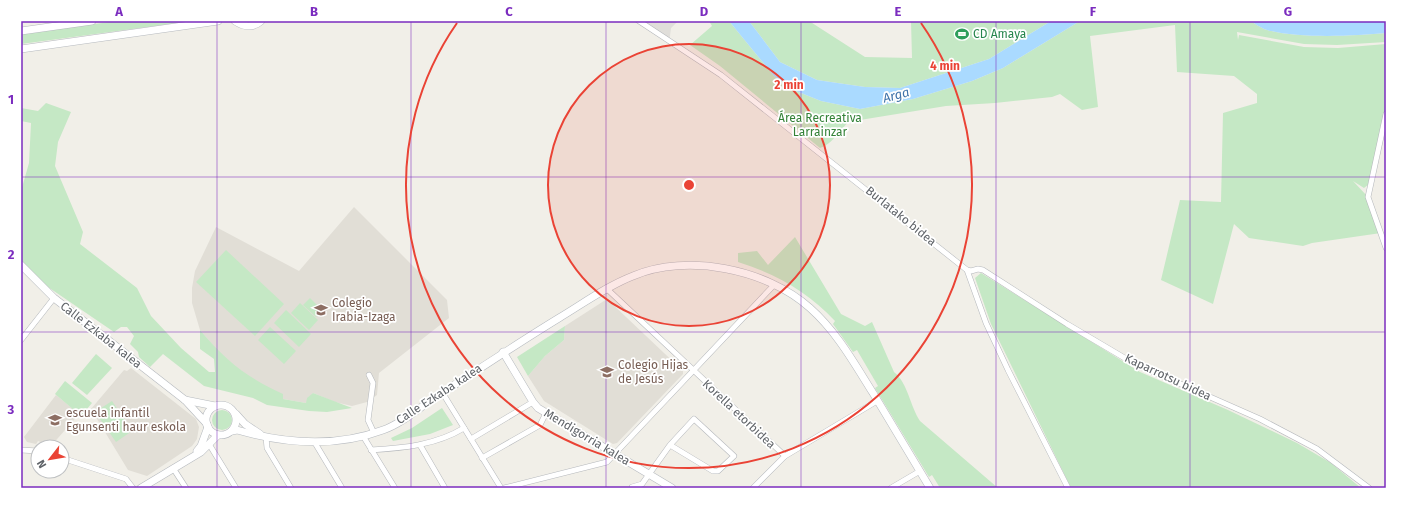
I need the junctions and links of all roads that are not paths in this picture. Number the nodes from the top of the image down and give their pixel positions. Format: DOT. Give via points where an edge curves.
graph roads {
  1 [pos="92,21"];
  2 [pos="218,21"];
  3 [pos="235,21"];
  4 [pos="262,21"];
  5 [pos="639,21"];
  6 [pos="21,31"];
  7 [pos="21,49"];
  8 [pos="1386,114"];
  9 [pos="1386,248"];
  10 [pos="21,265"];
  11 [pos="968,270"];
  12 [pos="774,285"];
  13 [pos="606,288"];
  14 [pos="54,298"];
  15 [pos="21,340"];
  16 [pos="503,352"];
  17 [pos="692,370"];
  18 [pos="369,375"];
  19 [pos="442,392"];
  20 [pos="185,400"];
  21 [pos="878,401"];
  22 [pos="532,402"];
  23 [pos="215,406"];
  24 [pos="233,410"];
  25 [pos="546,413"];
  26 [pos="208,425"];
  27 [pos="464,428"];
  28 [pos="232,431"];
  29 [pos="374,433"];
  30 [pos="218,434"];
  31 [pos="363,436"];
  32 [pos="266,437"];
  33 [pos="471,439"];
  34 [pos="315,443"];
  35 [pos="209,444"];
  36 [pos="420,445"];
  37 [pos="670,445"];
  38 [pos="371,450"];
  39 [pos="614,454"];
  40 [pos="785,456"];
  41 [pos="191,457"];
  42 [pos="482,458"];
  43 [pos="70,461"];
  44 [pos="173,468"];
  45 [pos="920,471"];
  46 [pos="650,475"];
  47 [pos="632,487"];
  48 [pos="133,488"];
  49 [pos="141,488"];
  50 [pos="186,488"];
  51 [pos="236,488"];
  52 [pos="291,488"];
  53 [pos="342,488"];
  54 [pos="395,488"];
  55 [pos="445,488"];
  56 [pos="502,488"];
  57 [pos="672,488"];
  58 [pos="753,488"];
  59 [pos="891,488"];
  60 [pos="930,488"];
  61 [pos="1068,488"];
  62 [pos="1369,488"];
  1 -- 6 [label="street"];
  2 -- 7 [label="street"];
  3 -- 4 [label="street" via="246,26"];
  5 -- 11 [label="street, Burlatako bidea" via="721,75"];
  8 -- 9 [label="street" via="1368,197"];
  10 -- 14 [label="street, Calle Ezkaba kalea"];
  11 -- 61 [label="street" via="986,323"];
  11 -- 62 [label="street, Kaparrotsu bidea" via="983,270 1133,363 1253,415 1317,449"];
  12 -- 13 [label="street, Calle Ezkaba kalea" via="723,267 693,266 663,268 635,275"];
  12 -- 17 [label="street"];
  12 -- 21 [label="street, Calle Ezkaba kalea" via="793,295 824,322 840,341"];
  13 -- 16 [label="street, Calle Ezkaba kalea"];
  13 -- 17 [label="street, Korella etorbidea"];
  14 -- 15 [label="street"];
  14 -- 20 [label="street, Calle Ezkaba kalea"];
  16 -- 19 [label="street, Calle Ezkaba kalea"];
  16 -- 22 [label="street, Mendigorria kalea"];
  17 -- 39 [label="street"];
  17 -- 40 [label="street, Korella etorbidea"];
  18 -- 29 [label="street" via="373,383 368,420"];
  19 -- 27 [label="street"];
  19 -- 29 [label="street, Calle Ezkaba kalea" via="386,430"];
  20 -- 23 [label="street, Calle Ezkaba kalea"];
  20 -- 26 [label="street, Calle Ezkaba kalea"];
  21 -- 40 [label="street"];
  21 -- 45 [label="street, Calle Ezkaba kalea"];
  22 -- 25 [label="street, Mendigorria kalea"];
  22 -- 33 [label="street"];
  23 -- 24 [label="street" via="224,405"];
  23 -- 26 [label="street" via="208,413"];
  24 -- 28 [label="street" via="237,420"];
  24 -- 32 [label="street, Calle Ezkaba kalea" via="245,424"];
  25 -- 39 [label="street, Mendigorria kalea"];
  25 -- 42 [label="street" via="540,425"];
  26 -- 30 [label="street"];
  26 -- 41 [label="street" via="201,446"];
  27 -- 33 [label="street"];
  27 -- 36 [label="street"];
  28 -- 30 [label="street" via="223,435"];
  28 -- 32 [label="street, Calle Ezkaba kalea"];
  29 -- 31 [label="street, Calle Ezkaba kalea"];
  30 -- 35 [label="street"];
  31 -- 34 [label="street, Calle Ezkaba kalea"];
  31 -- 38 [label="street"];
  32 -- 34 [label="street, Calle Ezkaba kalea"];
  32 -- 52 [label="street" via="267,448"];
  33 -- 42 [label="street"];
  34 -- 53 [label="street"];
  35 -- 41 [label="street"];
  35 -- 51 [label="street"];
  36 -- 38 [label="street"];
  36 -- 55 [label="street"];
  37 -- 37 [label="street" via="713,471 718,471 734,456 694,419"];
  37 -- 46 [label="street"];
  38 -- 54 [label="street"];
  39 -- 46 [label="street, Mendigorria kalea"];
  39 -- 56 [label="street" via="607,462"];
  40 -- 58 [label="street"];
  41 -- 44 [label="street"];
  42 -- 56 [label="street"];
  43 -- 48 [label="street" via="126,479"];
  44 -- 49 [label="street"];
  44 -- 50 [label="street"];
  45 -- 59 [label="street"];
  45 -- 60 [label="street, Calle Ezkaba kalea"];
  46 -- 47 [label="street" via="642,484"];
  46 -- 57 [label="street, Mendigorria kalea"];
}
